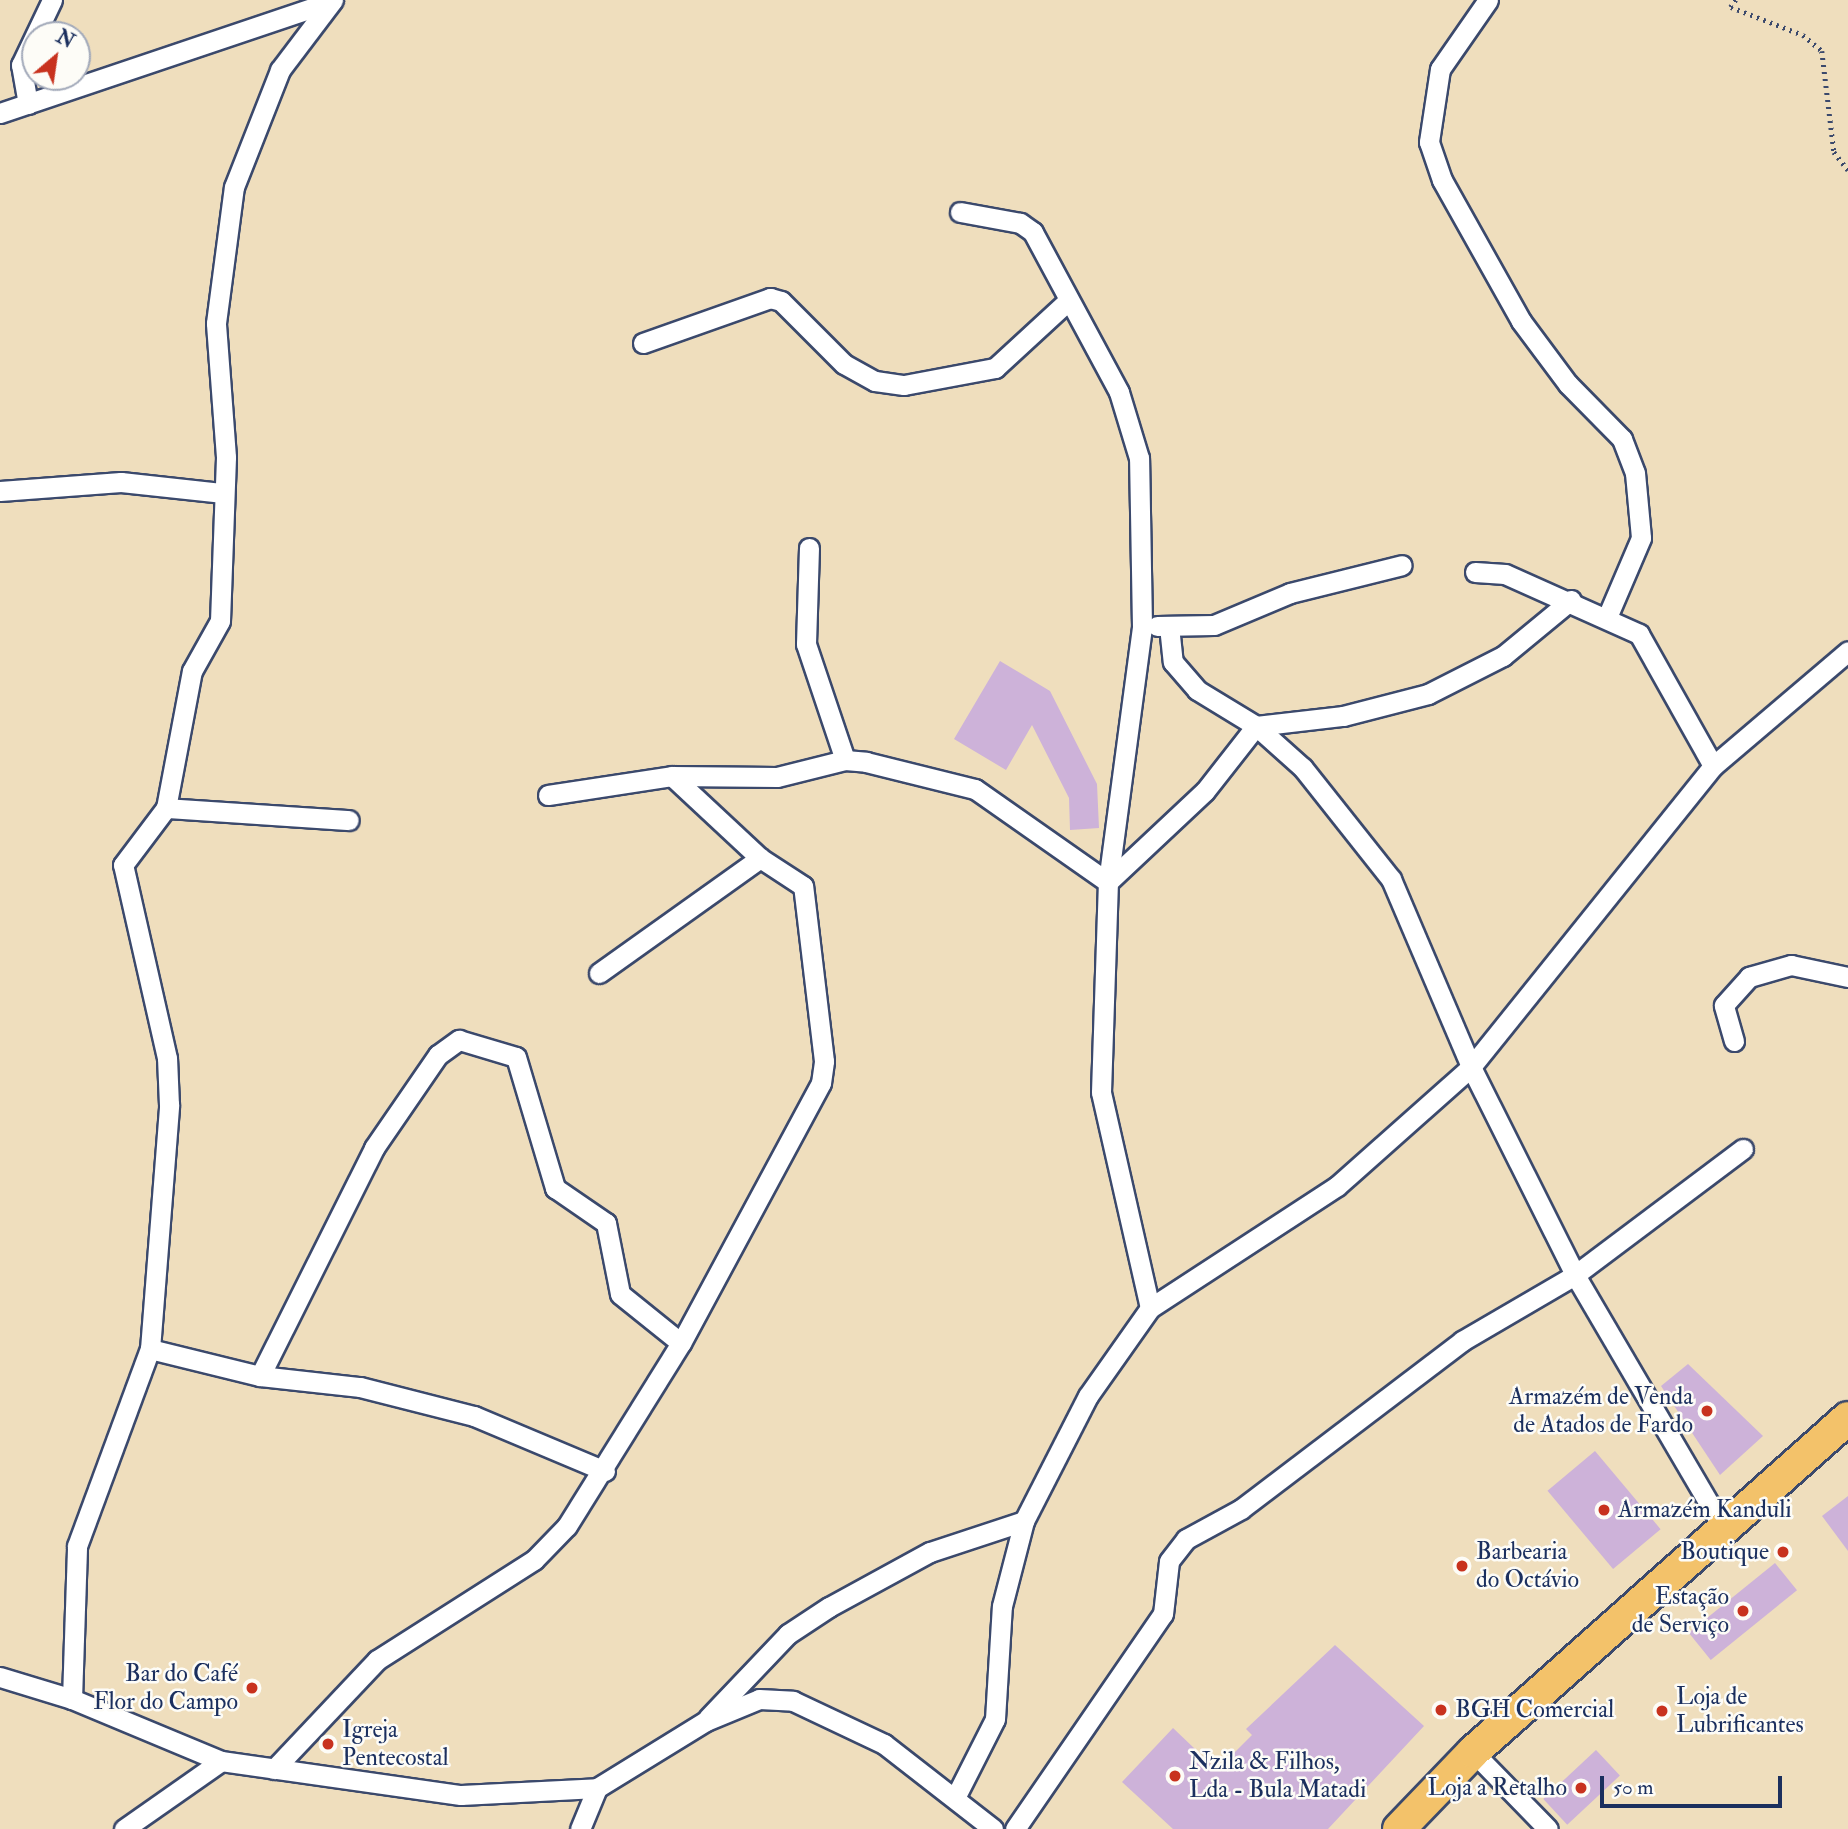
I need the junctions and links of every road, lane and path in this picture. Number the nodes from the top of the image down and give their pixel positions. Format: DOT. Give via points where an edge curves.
graph roads {
  1 [pos="52,0"];
  2 [pos="1488,0"];
  3 [pos="1736,0"];
  4 [pos="332,1"];
  5 [pos="28,104"];
  6 [pos="0,113"];
  7 [pos="1848,170"];
  8 [pos="960,212"];
  9 [pos="1069,299"];
  10 [pos="643,343"];
  11 [pos="0,491"];
  12 [pos="223,493"];
  13 [pos="809,548"];
  14 [pos="1402,565"];
  15 [pos="1475,572"];
  16 [pos="1571,600"];
  17 [pos="1608,615"];
  18 [pos="1142,626"];
  19 [pos="1168,626"];
  20 [pos="1848,651"];
  21 [pos="1256,726"];
  22 [pos="845,760"];
  23 [pos="1713,766"];
  24 [pos="673,776"];
  25 [pos="548,794"];
  26 [pos="166,808"];
  27 [pos="349,820"];
  28 [pos="760,858"];
  29 [pos="1108,882"];
  30 [pos="599,973"];
  31 [pos="1848,977"];
  32 [pos="1734,1041"];
  33 [pos="1471,1067"];
  34 [pos="1742,1149"];
  35 [pos="1575,1275"];
  36 [pos="1150,1308"];
  37 [pos="681,1343"];
  38 [pos="150,1349"];
  39 [pos="260,1376"];
  40 [pos="1848,1418"];
  41 [pos="605,1471"];
  42 [pos="1024,1521"];
  43 [pos="1723,1526"];
  44 [pos="0,1677"];
  45 [pos="72,1699"];
  46 [pos="706,1721"];
  47 [pos="1473,1752"];
  48 [pos="222,1761"];
  49 [pos="274,1769"];
  50 [pos="597,1788"];
  51 [pos="956,1796"];
  52 [pos="124,1829"];
  53 [pos="580,1829"];
  54 [pos="993,1829"];
  55 [pos="1014,1829"];
  56 [pos="1399,1829"];
  57 [pos="1548,1829"];
  1 -- 5 [label="street" via="21,65"];
  2 -- 17 [label="street" via="1440,69 1429,142 1442,180 1521,321 1567,384 1622,439 1635,473 1641,538"];
  3 -- 7 [label="path" via="1731,7 1803,35 1822,51 1834,152"];
  4 -- 5 [label="street"];
  4 -- 12 [label="street" via="280,70 234,187 216,323"];
  5 -- 6 [label="street"];
  8 -- 9 [label="street" via="1020,223 1033,232"];
  9 -- 10 [label="street" via="995,368 904,385 875,381 844,364 781,301 770,298"];
  9 -- 18 [label="street" via="1119,392 1139,458"];
  11 -- 12 [label="street" via="121,482"];
  12 -- 26 [label="street" via="220,621 192,671"];
  13 -- 22 [label="street" via="806,644"];
  14 -- 19 [label="street" via="1290,593 1214,625"];
  15 -- 16 [label="street" via="1505,574"];
  16 -- 17 [label="street"];
  16 -- 21 [label="street" via="1503,656 1428,694 1343,716"];
  17 -- 23 [label="street" via="1647,645"];
  18 -- 19 [label="street"];
  18 -- 29 [label="street"];
  19 -- 21 [label="street" via="1173,662 1197,690"];
  20 -- 23 [label="street"];
  21 -- 29 [label="street" via="1205,791"];
  21 -- 33 [label="street" via="1303,768 1391,879"];
  22 -- 24 [label="street" via="776,777"];
  22 -- 29 [label="street" via="975,789"];
  23 -- 33 [label="street"];
  24 -- 25 [label="street"];
  24 -- 28 [label="street"];
  26 -- 27 [label="street"];
  26 -- 38 [label="street" via="123,865 167,1058"];
  28 -- 30 [label="street"];
  28 -- 37 [label="street" via="803,886 809,899 821,1083"];
  29 -- 36 [label="street" via="1101,1092"];
  31 -- 32 [label="street" via="1791,965 1749,977 1724,1005"];
  33 -- 35 [label="street"];
  33 -- 36 [label="street" via="1337,1186"];
  34 -- 35 [label="street"];
  35 -- 43 [label="street"];
  35 -- 55 [label="street" via="1462,1341 1241,1509 1186,1539 1169,1560 1163,1614"];
  36 -- 42 [label="street" via="1088,1396"];
  37 -- 39 [label="street" via="620,1294 606,1223 555,1188 516,1057 459,1040 438,1055 374,1148"];
  37 -- 41 [label="street"];
  38 -- 39 [label="street"];
  38 -- 45 [label="street" via="77,1546"];
  39 -- 41 [label="street" via="360,1387 474,1416"];
  40 -- 43 [label="main road"];
  41 -- 49 [label="street" via="534,1560 377,1660"];
  42 -- 46 [label="street" via="940,1547 829,1607 752,1666"];
  42 -- 51 [label="street" via="1002,1606 995,1719"];
  43 -- 47 [label="main road"];
  44 -- 45 [label="street"];
  45 -- 48 [label="street"];
  46 -- 50 [label="street"];
  46 -- 51 [label="street" via="759,1699 793,1701 884,1744"];
  47 -- 56 [label="main road"];
  47 -- 57 [label="street"];
  48 -- 49 [label="street"];
  48 -- 52 [label="street"];
  49 -- 50 [label="street" via="461,1795"];
  50 -- 53 [label="street"];
  51 -- 54 [label="street"];
}
